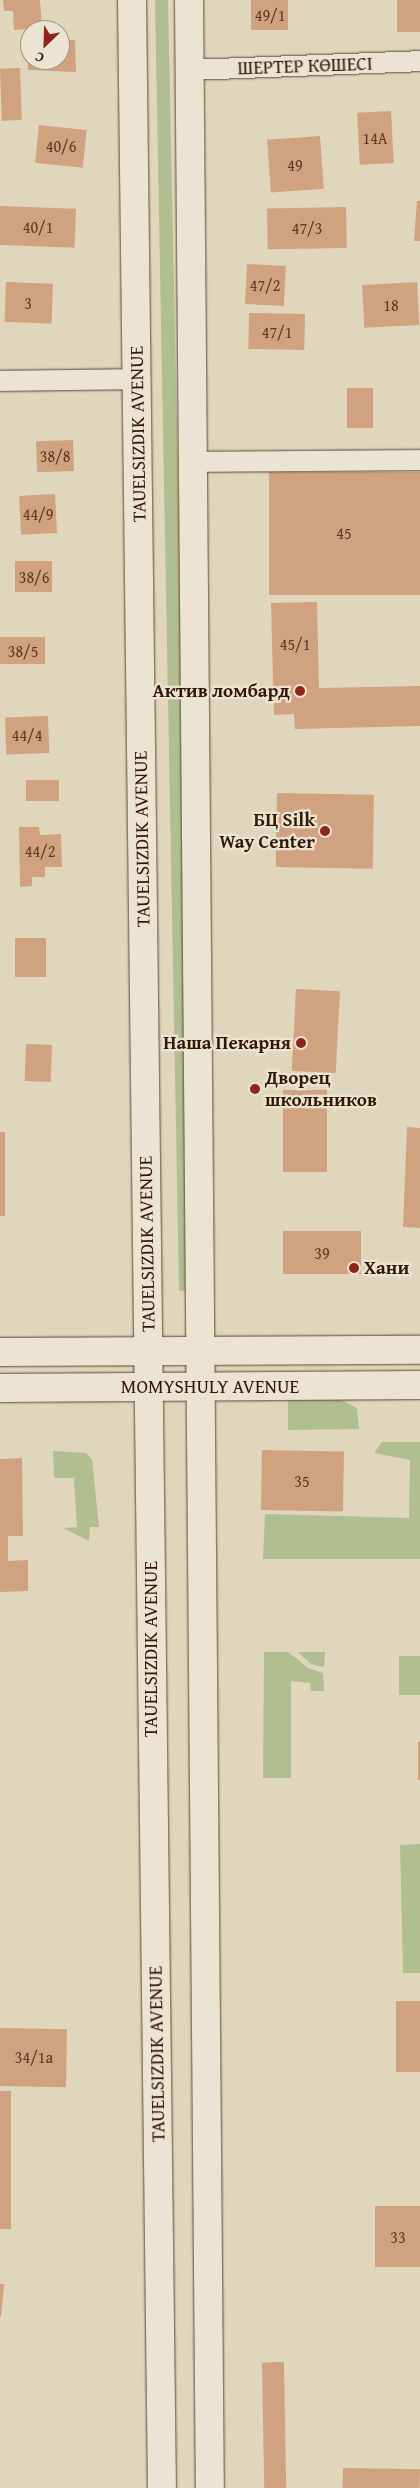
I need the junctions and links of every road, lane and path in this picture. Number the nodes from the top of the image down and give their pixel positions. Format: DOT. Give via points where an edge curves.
graph roads {
  1 [pos="132,0"];
  2 [pos="189,0"];
  3 [pos="420,61"];
  4 [pos="190,70"];
  5 [pos="137,379"];
  6 [pos="0,381"];
  7 [pos="420,460"];
  8 [pos="193,462"];
  9 [pos="420,1350"];
  10 [pos="148,1351"];
  11 [pos="0,1352"];
  12 [pos="200,1352"];
  13 [pos="420,1385"];
  14 [pos="149,1387"];
  15 [pos="201,1387"];
  16 [pos="0,1388"];
  17 [pos="162,2488"];
  18 [pos="210,2488"];
  1 -- 5 [label="main road, TAUELSIZDIK AVENUE"];
  2 -- 4 [label="main road"];
  3 -- 4 [label="street, ШЕРТЕР КӨШЕСІ"];
  4 -- 8 [label="main road"];
  5 -- 6 [label="street"];
  5 -- 10 [label="main road, TAUELSIZDIK AVENUE"];
  7 -- 8 [label="street"];
  8 -- 12 [label="main road"];
  9 -- 12 [label="main road, MOMYSHULY AVENUE"];
  10 -- 11 [label="main road, MOMYSHULY AVENUE"];
  10 -- 12 [label="main road, MOMYSHULY AVENUE"];
  10 -- 14 [label="main road, TAUELSIZDIK AVENUE"];
  12 -- 15 [label="main road"];
  13 -- 15 [label="main road, MOMYSHULY AVENUE"];
  14 -- 15 [label="main road, MOMYSHULY AVENUE"];
  14 -- 16 [label="main road, MOMYSHULY AVENUE"];
  14 -- 17 [label="main road, TAUELSIZDIK AVENUE"];
  15 -- 18 [label="main road"];
}
